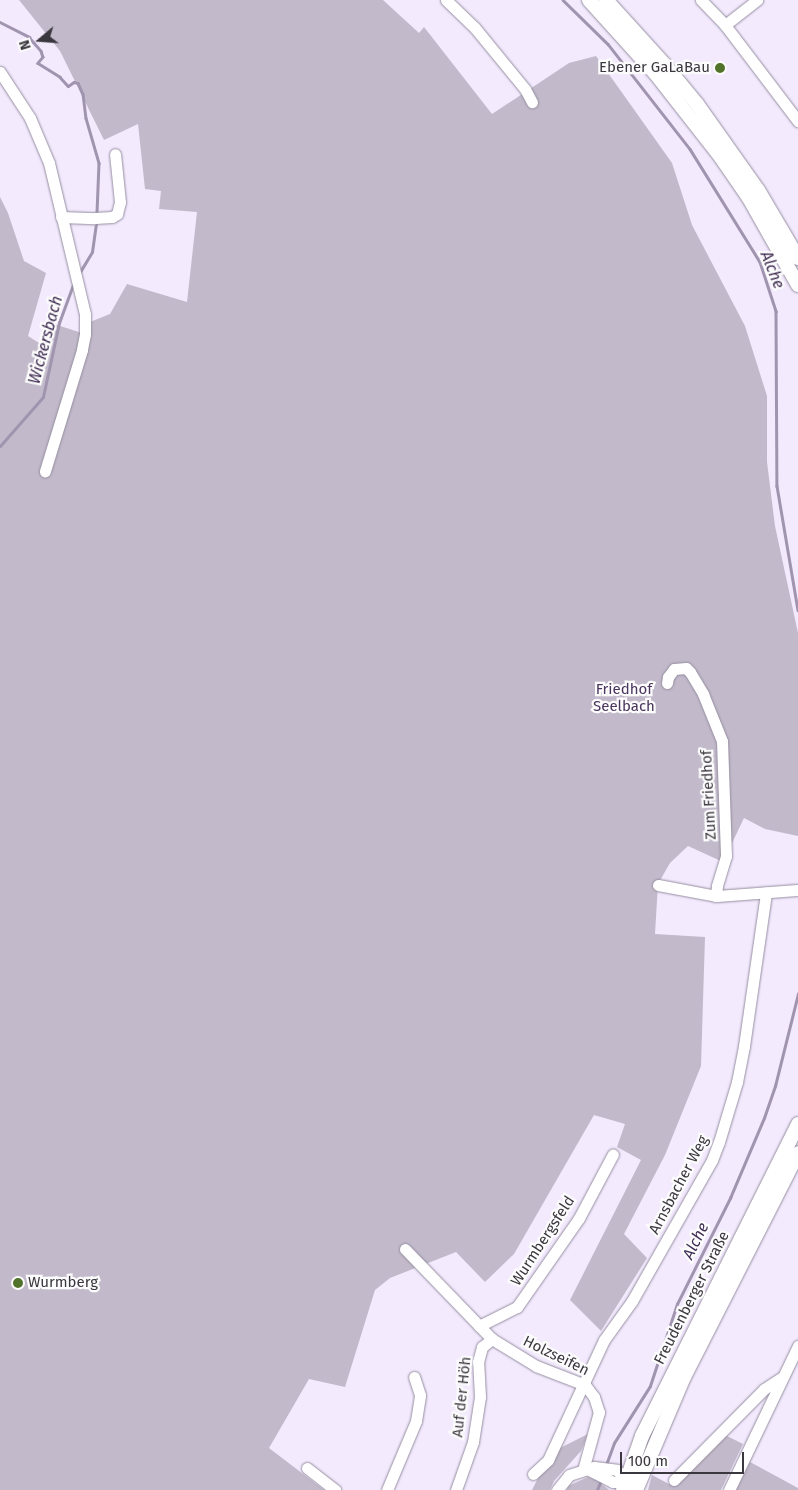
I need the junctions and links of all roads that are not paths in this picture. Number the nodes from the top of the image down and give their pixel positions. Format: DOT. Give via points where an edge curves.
graph roads {
  1 [pos="446,0"];
  2 [pos="589,0"];
  3 [pos="606,0"];
  4 [pos="701,0"];
  5 [pos="757,0"];
  6 [pos="725,25"];
  7 [pos="0,72"];
  8 [pos="532,102"];
  9 [pos="798,121"];
  10 [pos="115,154"];
  11 [pos="61,217"];
  12 [pos="798,258"];
  13 [pos="798,285"];
  14 [pos="45,471"];
  15 [pos="667,684"];
  16 [pos="658,885"];
  17 [pos="798,890"];
  18 [pos="766,893"];
  19 [pos="716,896"];
  20 [pos="798,1124"];
  21 [pos="613,1154"];
  22 [pos="798,1154"];
  23 [pos="405,1249"];
  24 [pos="480,1326"];
  25 [pos="492,1338"];
  26 [pos="798,1346"];
  27 [pos="414,1377"];
  28 [pos="781,1378"];
  29 [pos="585,1385"];
  30 [pos="307,1468"];
  31 [pos="590,1470"];
  32 [pos="533,1474"];
  33 [pos="674,1480"];
  34 [pos="631,1487"];
  35 [pos="335,1490"];
  36 [pos="387,1490"];
  37 [pos="456,1490"];
  38 [pos="557,1490"];
  39 [pos="729,1490"];
  1 -- 8 [label="street" via="475,28"];
  2 -- 13 [label="main road" via="655,73 720,156"];
  3 -- 12 [label="main road" via="697,104 758,190"];
  4 -- 6 [label="street"];
  5 -- 6 [label="street"];
  6 -- 9 [label="street"];
  7 -- 11 [label="street" via="30,118 49,163"];
  10 -- 11 [label="street" via="120,202 118,214 95,218"];
  11 -- 14 [label="street" via="86,327 67,404"];
  15 -- 19 [label="street, Zum Friedhof" via="674,669 686,668 690,672 703,694 722,741 726,856"];
  16 -- 19 [label="street"];
  17 -- 18 [label="street"];
  18 -- 19 [label="street"];
  18 -- 29 [label="street, Arnsbacher Weg" via="744,1046 719,1142 632,1302 604,1340"];
  20 -- 34 [label="main road, Freudenberger Straße" via="633,1457"];
  21 -- 24 [label="street, Wurmbergsfeld" via="579,1218 517,1307"];
  22 -- 34 [label="main road, Freudenberger Straße"];
  23 -- 24 [label="street, Holzseifen"];
  24 -- 25 [label="street, Holzseifen"];
  25 -- 29 [label="street, Holzseifen" via="536,1366"];
  25 -- 37 [label="street, Auf der Höh" via="482,1347 478,1362 480,1397 473,1442"];
  26 -- 28 [label="street"];
  27 -- 36 [label="street" via="420,1395 416,1421"];
  28 -- 33 [label="street" via="764,1388"];
  28 -- 39 [label="street"];
  29 -- 31 [label="street, Holzseifen" via="599,1412"];
  29 -- 32 [label="street, Arnsbacher Weg" via="548,1460"];
  30 -- 35 [label="street"];
  31 -- 34 [label="street" via="610,1475 617,1470"];
  31 -- 38 [label="street" via="569,1475"];
}
